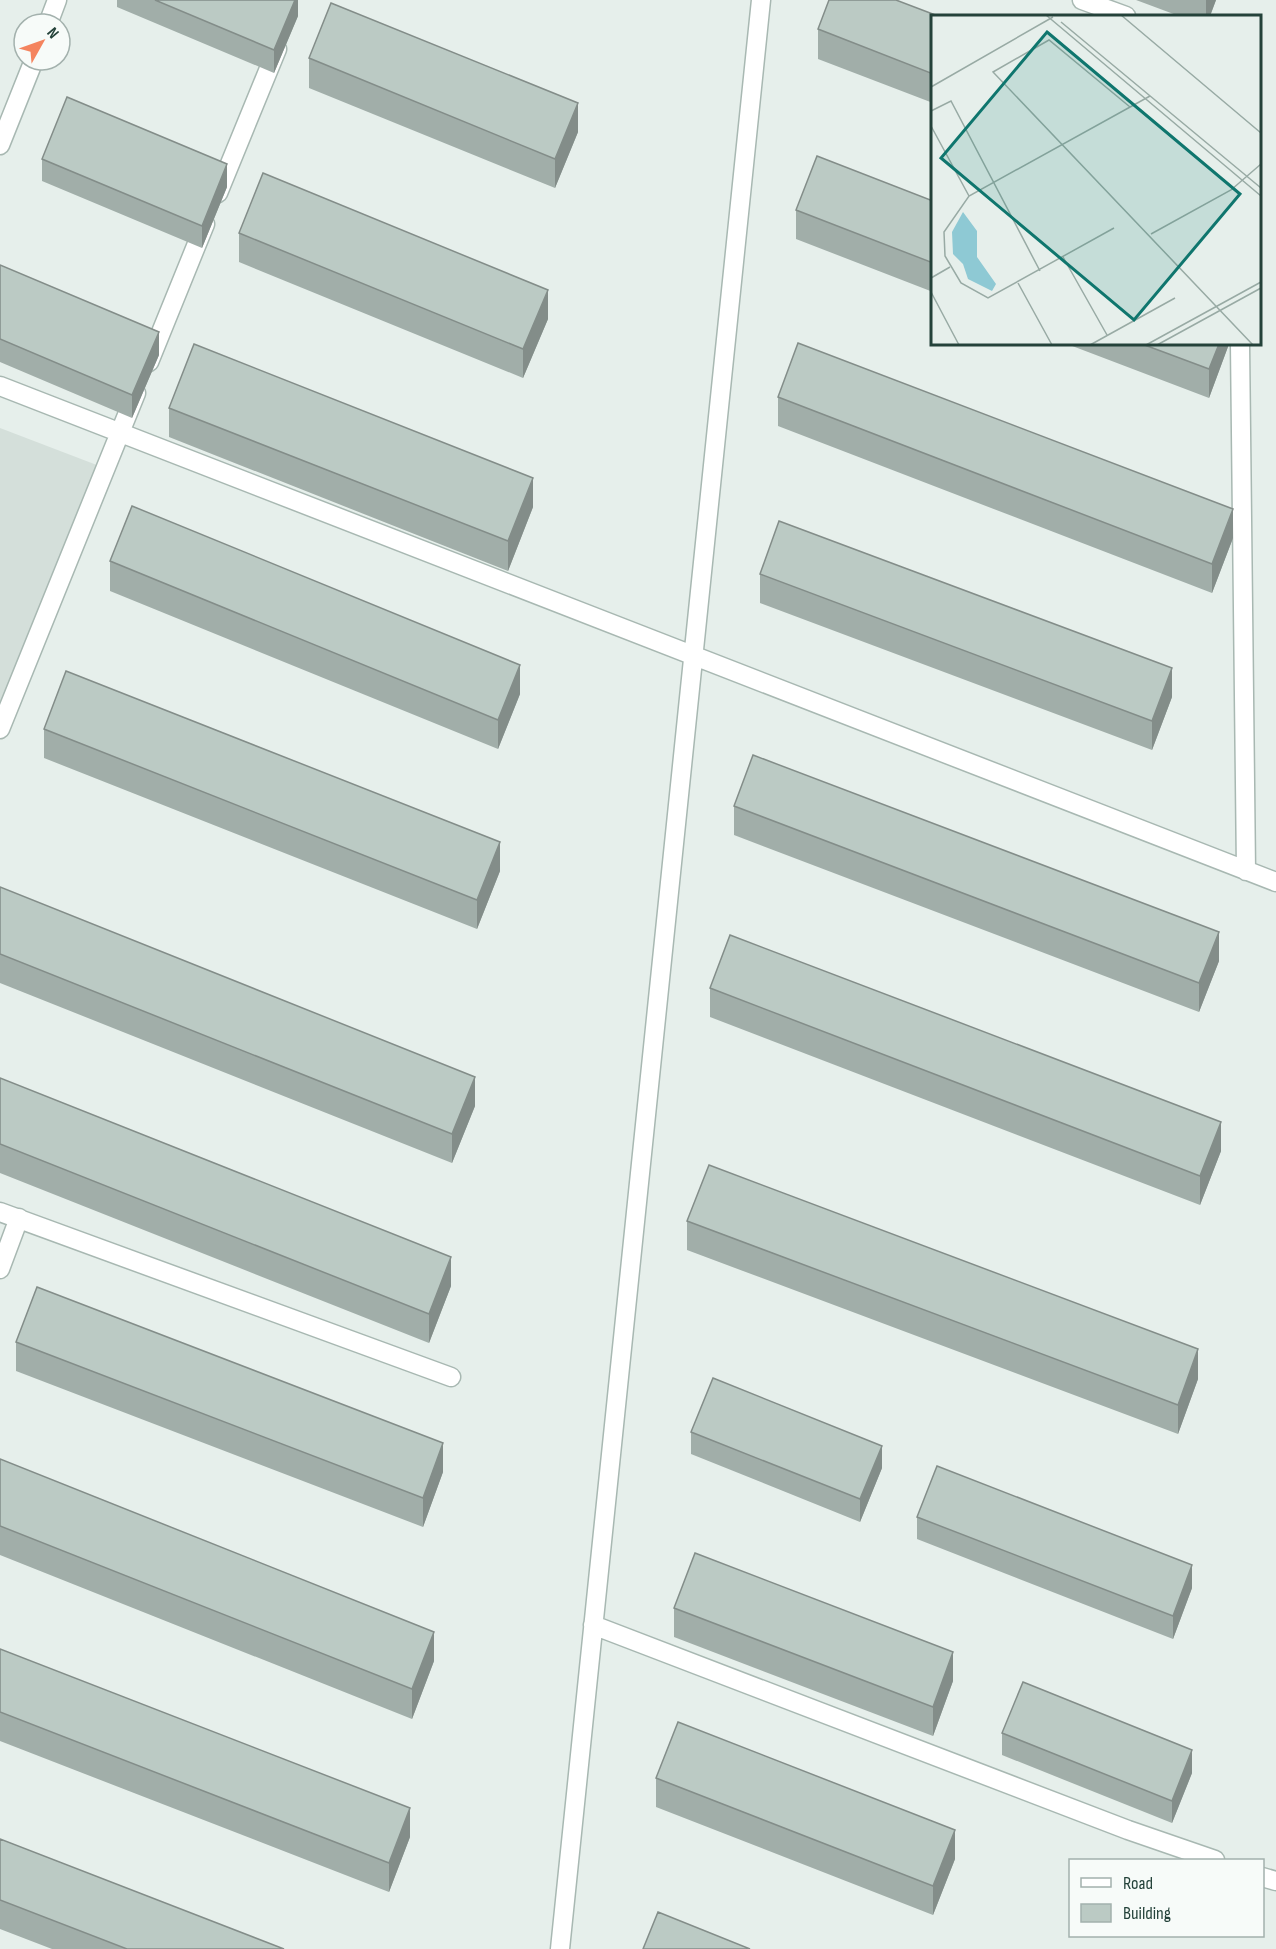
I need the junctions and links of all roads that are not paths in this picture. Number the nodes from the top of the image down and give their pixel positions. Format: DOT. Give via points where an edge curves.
graph roads {
  1 [pos="761,0"];
  2 [pos="1082,0"];
  3 [pos="1123,15"];
  4 [pos="283,33"];
  5 [pos="29,72"];
  6 [pos="0,145"];
  7 [pos="1240,345"];
  8 [pos="0,386"];
  9 [pos="120,433"];
  10 [pos="693,655"];
  11 [pos="0,729"];
  12 [pos="1245,871"];
  13 [pos="1276,882"];
  14 [pos="0,1212"];
  15 [pos="18,1218"];
  16 [pos="0,1269"];
  17 [pos="451,1377"];
  18 [pos="593,1625"];
  19 [pos="1212,1859"];
  20 [pos="561,1949"];
  1 -- 10 [label="street"];
  2 -- 3 [label="street"];
  4 -- 9 [label="street"];
  5 -- 6 [label="street"];
  7 -- 12 [label="street"];
  8 -- 9 [label="street"];
  9 -- 10 [label="street"];
  9 -- 11 [label="street"];
  10 -- 12 [label="street"];
  10 -- 18 [label="street"];
  12 -- 13 [label="street"];
  14 -- 15 [label="street"];
  15 -- 16 [label="street"];
  15 -- 17 [label="street"];
  18 -- 19 [label="street"];
  18 -- 20 [label="street"];
}
